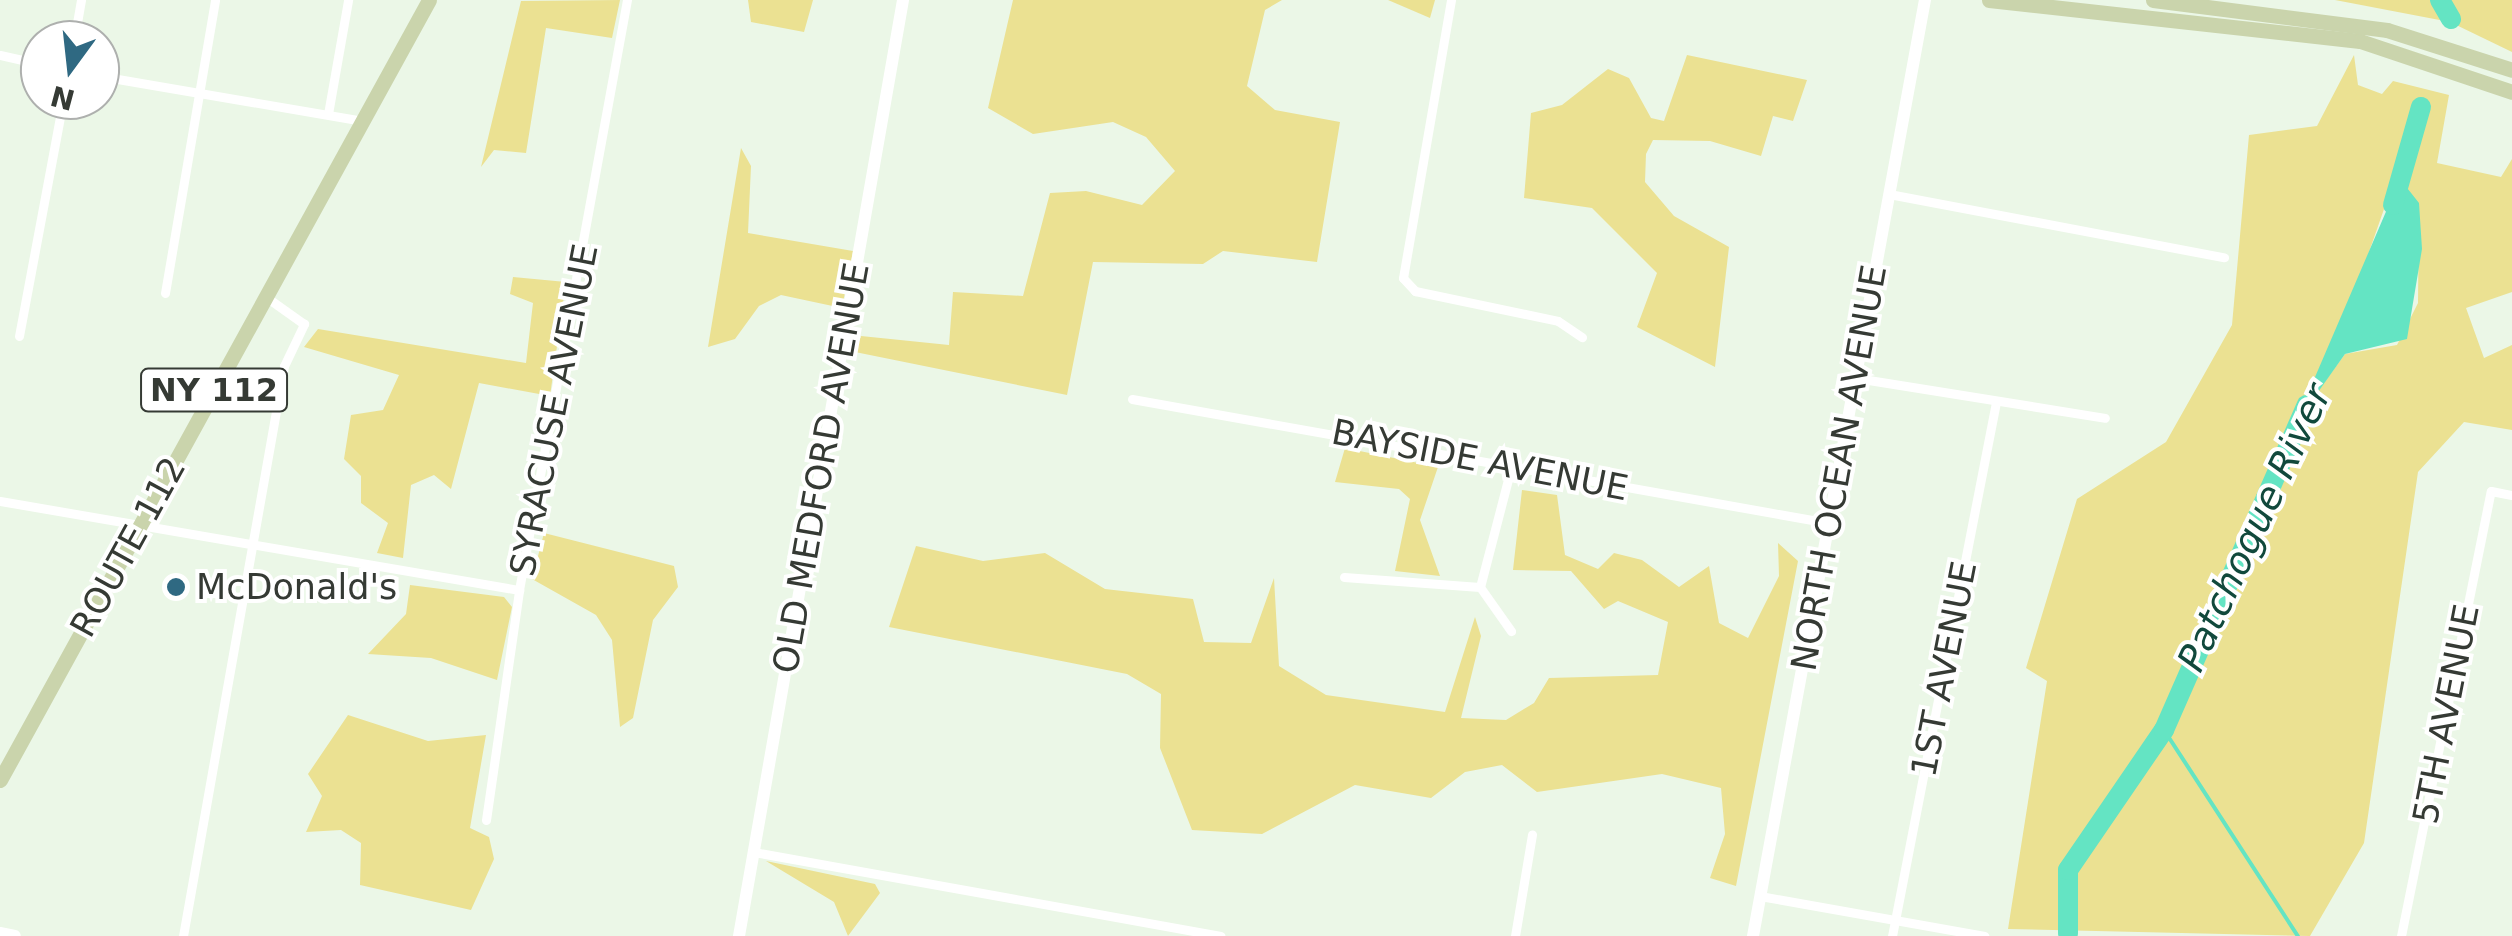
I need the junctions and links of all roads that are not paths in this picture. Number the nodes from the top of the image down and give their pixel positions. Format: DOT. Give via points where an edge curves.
graph roads {
  1 [pos="215,0"];
  2 [pos="348,0"];
  3 [pos="429,0"];
  4 [pos="627,0"];
  5 [pos="904,0"];
  6 [pos="1451,0"];
  7 [pos="1925,0"];
  8 [pos="1989,0"];
  9 [pos="2152,0"];
  10 [pos="2512,70"];
  11 [pos="120,79"];
  12 [pos="200,92"];
  13 [pos="2512,92"];
  14 [pos="328,114"];
  15 [pos="59,120"];
  16 [pos="363,121"];
  17 [pos="1889,194"];
  18 [pos="2224,256"];
  19 [pos="165,293"];
  20 [pos="266,297"];
  21 [pos="19,336"];
  22 [pos="1582,337"];
  23 [pos="1856,378"];
  24 [pos="1132,399"];
  25 [pos="1996,402"];
  26 [pos="2106,418"];
  27 [pos="1511,468"];
  28 [pos="2512,495"];
  29 [pos="0,501"];
  30 [pos="1829,523"];
  31 [pos="139,527"];
  32 [pos="252,546"];
  33 [pos="1344,577"];
  34 [pos="1480,587"];
  35 [pos="519,590"];
  36 [pos="1511,631"];
  37 [pos="0,780"];
  38 [pos="486,820"];
  39 [pos="1532,834"];
  40 [pos="754,852"];
  41 [pos="1760,896"];
  42 [pos="1894,920"];
  43 [pos="0,934"];
  44 [pos="14,936"];
  45 [pos="182,936"];
  46 [pos="740,936"];
  47 [pos="1220,936"];
  48 [pos="1515,936"];
  49 [pos="1752,936"];
  50 [pos="1892,936"];
  51 [pos="1984,936"];
  52 [pos="2401,936"];
  1 -- 12 [label="street"];
  2 -- 14 [label="street"];
  3 -- 16 [label="main road, ROUTE 112 / NY 112"];
  4 -- 35 [label="street, SYRACUSE AVENUE"];
  5 -- 40 [label="street, OLD MEDFORD AVENUE"];
  6 -- 22 [label="street" via="1403,278 1414,291 1558,321"];
  7 -- 17 [label="street, NORTH OCEAN AVENUE"];
  8 -- 13 [label="main road" via="2360,42"];
  9 -- 10 [label="main road" via="2388,30"];
  11 -- 12 [label="street"];
  12 -- 14 [label="street"];
  12 -- 19 [label="street"];
  14 -- 16 [label="street"];
  15 -- 21 [label="street"];
  16 -- 20 [label="main road, ROUTE 112 / NY 112"];
  17 -- 18 [label="street"];
  17 -- 23 [label="street, NORTH OCEAN AVENUE"];
  20 -- 31 [label="main road, ROUTE 112 / NY 112"];
  20 -- 32 [label="street" via="304,324 284,366"];
  23 -- 25 [label="street"];
  23 -- 30 [label="street, NORTH OCEAN AVENUE"];
  24 -- 27 [label="street, BAYSIDE AVENUE"];
  25 -- 26 [label="street"];
  25 -- 42 [label="street, 1ST AVENUE"];
  27 -- 30 [label="street, BAYSIDE AVENUE"];
  27 -- 34 [label="street"];
  28 -- 52 [label="street, 5TH AVENUE" via="2491,491"];
  29 -- 31 [label="street"];
  30 -- 41 [label="street, NORTH OCEAN AVENUE"];
  31 -- 32 [label="street"];
  31 -- 37 [label="main road, ROUTE 112 / NY 112"];
  32 -- 35 [label="street"];
  32 -- 45 [label="street"];
  33 -- 34 [label="street"];
  34 -- 36 [label="street"];
  35 -- 38 [label="street, SYRACUSE AVENUE"];
  39 -- 48 [label="street"];
  40 -- 46 [label="street, OLD MEDFORD AVENUE"];
  40 -- 47 [label="street"];
  41 -- 42 [label="street"];
  41 -- 49 [label="street, NORTH OCEAN AVENUE"];
  42 -- 50 [label="street, 1ST AVENUE"];
  42 -- 51 [label="street"];
  43 -- 44 [label="street"];
}
